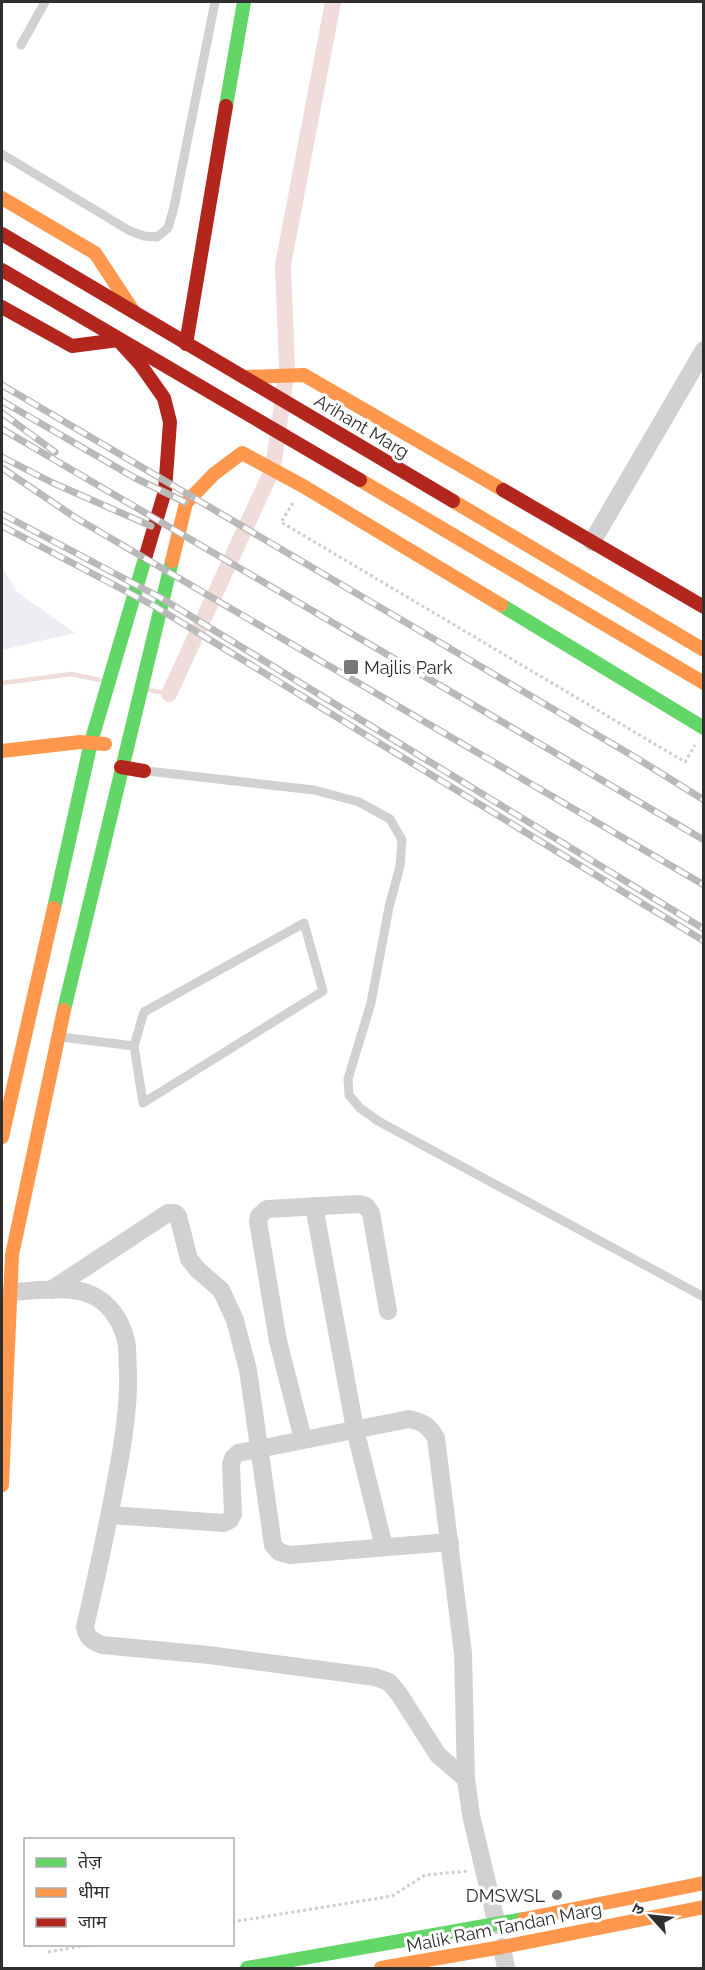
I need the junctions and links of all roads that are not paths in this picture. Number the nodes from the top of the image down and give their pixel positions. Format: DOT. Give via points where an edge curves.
graph roads {
  1 [pos="45,2"];
  2 [pos="215,2"];
  3 [pos="244,2"];
  4 [pos="21,45"];
  5 [pos="2,154"];
  6 [pos="2,198"];
  7 [pos="2,234"];
  8 [pos="2,270"];
  9 [pos="2,307"];
  10 [pos="135,313"];
  11 [pos="118,340"];
  12 [pos="186,344"];
  13 [pos="704,350"];
  14 [pos="698,373"];
  15 [pos="249,379"];
  16 [pos="265,448"];
  17 [pos="282,449"];
  18 [pos="242,453"];
  19 [pos="320,457"];
  20 [pos="592,542"];
  21 [pos="704,607"];
  22 [pos="704,650"];
  23 [pos="704,683"];
  24 [pos="704,728"];
  25 [pos="91,742"];
  26 [pos="126,748"];
  27 [pos="2,751"];
  28 [pos="121,767"];
  29 [pos="144,771"];
  30 [pos="58,1037"];
  31 [pos="134,1046"];
  32 [pos="2,1137"];
  33 [pos="314,1206"];
  34 [pos="51,1290"];
  35 [pos="10,1292"];
  36 [pos="704,1297"];
  37 [pos="388,1311"];
  38 [pos="355,1429"];
  39 [pos="303,1439"];
  40 [pos="260,1448"];
  41 [pos="2,1485"];
  42 [pos="110,1515"];
  43 [pos="450,1542"];
  44 [pos="384,1547"];
  45 [pos="465,1779"];
  46 [pos="704,1884"];
  47 [pos="704,1907"];
  48 [pos="497,1925"];
  49 [pos="502,1947"];
  50 [pos="247,1968"];
  51 [pos="381,1968"];
  52 [pos="506,1968"];
  1 -- 4 [label="lane"];
  2 -- 5 [label="lane" via="174,207 168,228 157,237 130,231"];
  3 -- 12 [label="street"];
  6 -- 10 [label="street" via="95,253"];
  7 -- 10 [label="street, Arihant Marg"];
  8 -- 11 [label="street"];
  9 -- 11 [label="street" via="72,346"];
  10 -- 12 [label="street, Arihant Marg"];
  11 -- 19 [label="street"];
  11 -- 25 [label="street" via="164,398 171,422 165,491"];
  12 -- 15 [label="street, Arihant Marg"];
  13 -- 14 [label="street"];
  14 -- 20 [label="street"];
  15 -- 20 [label="street" via="304,375"];
  15 -- 22 [label="street, Arihant Marg"];
  16 -- 18 [label="street"];
  17 -- 19 [label="street"];
  18 -- 24 [label="street"];
  18 -- 26 [label="street" via="186,503"];
  19 -- 23 [label="street"];
  20 -- 21 [label="street"];
  25 -- 26 [label="street"];
  25 -- 27 [label="street"];
  25 -- 32 [label="street"];
  26 -- 28 [label="street"];
  28 -- 29 [label="street"];
  28 -- 30 [label="street"];
  29 -- 36 [label="lane" via="314,790 359,802 390,819 402,840 400,866 371,1003 348,1079 349,1095 378,1121"];
  30 -- 31 [label="lane"];
  30 -- 35 [label="street" via="12,1255"];
  31 -- 31 [label="lane" via="144,1012 304,923 323,991 142,1103"];
  33 -- 37 [label="street" via="359,1204 371,1213"];
  33 -- 38 [label="street"];
  33 -- 39 [label="street" via="267,1209 258,1221 278,1341"];
  34 -- 35 [label="street"];
  34 -- 40 [label="street" via="168,1213 176,1213 189,1259 221,1290 235,1320 248,1370"];
  34 -- 42 [label="street" via="79,1291 105,1304 117,1317 126,1341 124,1437"];
  35 -- 41 [label="street"];
  38 -- 39 [label="street"];
  38 -- 43 [label="street" via="409,1419 429,1427 436,1438"];
  38 -- 44 [label="street"];
  39 -- 40 [label="street"];
  40 -- 42 [label="street" via="233,1458 233,1514 224,1523"];
  40 -- 44 [label="street" via="270,1538 279,1552 290,1555"];
  42 -- 45 [label="street" via="85,1627 92,1641 102,1646 189,1652 389,1682 438,1755"];
  43 -- 44 [label="street"];
  43 -- 45 [label="street" via="463,1653"];
  45 -- 48 [label="street"];
  46 -- 48 [label="street, Malik Ram Tandan Marg"];
  47 -- 49 [label="street, Malik Ram Tandan Marg"];
  48 -- 49 [label="street"];
  48 -- 50 [label="street, Malik Ram Tandan Marg"];
  49 -- 51 [label="street, Malik Ram Tandan Marg"];
  49 -- 52 [label="street"];
}
